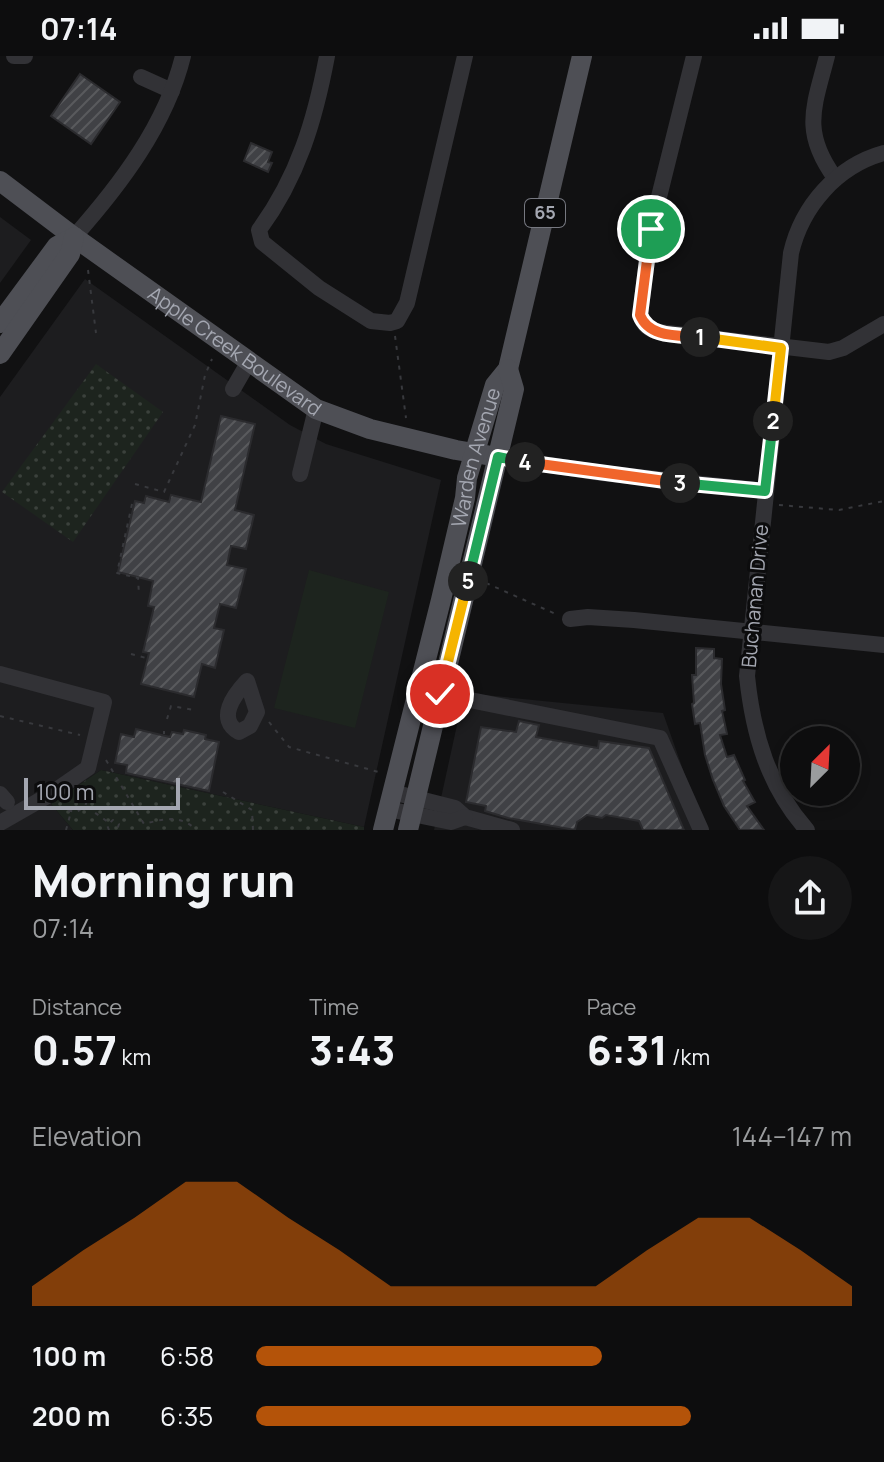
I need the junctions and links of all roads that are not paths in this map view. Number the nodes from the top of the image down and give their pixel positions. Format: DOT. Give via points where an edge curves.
graph roads {
  1 [pos="14,56"];
  2 [pos="25,56"];
  3 [pos="183,56"];
  4 [pos="327,56"];
  5 [pos="465,56"];
  6 [pos="582,56"];
  7 [pos="694,56"];
  8 [pos="827,56"];
  9 [pos="141,77"];
  10 [pos="172,91"];
  11 [pos="884,153"];
  12 [pos="835,178"];
  13 [pos="0,181"];
  14 [pos="74,237"];
  15 [pos="0,323"];
  16 [pos="884,324"];
  17 [pos="781,348"];
  18 [pos="0,354"];
  19 [pos="248,363"];
  20 [pos="508,369"];
  21 [pos="233,389"];
  22 [pos="316,409"];
  23 [pos="476,454"];
  24 [pos="498,457"];
  25 [pos="300,474"];
  26 [pos="765,491"];
  27 [pos="570,619"];
  28 [pos="750,632"];
  29 [pos="884,645"];
  30 [pos="0,674"];
  31 [pos="440,694"];
  32 [pos="390,800"];
  33 [pos="411,814"];
  34 [pos="0,823"];
  35 [pos="383,830"];
  36 [pos="512,830"];
  37 [pos="701,830"];
  38 [pos="807,830"];
  1 -- 2 [label="street"];
  3 -- 10 [label="street"];
  4 -- 5 [label="street" via="305,146 259,236 319,288 371,321 390,323 397,321 407,303"];
  6 -- 20 [label="main road, Warden Avenue / 65"];
  7 -- 17 [label="street" via="651,229 640,315 649,329 659,332"];
  8 -- 12 [label="street" via="812,125"];
  9 -- 10 [label="street"];
  10 -- 14 [label="street" via="141,151"];
  11 -- 12 [label="street, Buchanan Drive"];
  12 -- 17 [label="street, Buchanan Drive" via="795,238"];
  13 -- 14 [label="main road, Apple Creek Boulevard"];
  14 -- 15 [label="main road" via="57,246"];
  14 -- 18 [label="main road" via="70,254"];
  14 -- 19 [label="main road, Apple Creek Boulevard"];
  16 -- 17 [label="street" via="829,352"];
  17 -- 26 [label="street, Buchanan Drive"];
  19 -- 21 [label="street"];
  19 -- 22 [label="main road, Apple Creek Boulevard"];
  20 -- 23 [label="main road, Warden Avenue / 65" via="495,385"];
  20 -- 24 [label="main road, Warden Avenue / 65" via="514,389"];
  22 -- 23 [label="main road, Apple Creek Boulevard" via="370,429"];
  22 -- 25 [label="street"];
  23 -- 24 [label="main road, Apple Creek Boulevard"];
  23 -- 32 [label="main road, Warden Avenue / 65"];
  24 -- 26 [label="street"];
  24 -- 31 [label="main road, Warden Avenue / 65"];
  26 -- 28 [label="street, Buchanan Drive"];
  27 -- 28 [label="street"];
  28 -- 29 [label="street"];
  28 -- 38 [label="street, Buchanan Drive" via="747,676 756,735 785,801"];
  30 -- 34 [label="street" via="104,702 88,768"];
  31 -- 33 [label="main road, Warden Avenue / 65"];
  31 -- 37 [label="street" via="660,738"];
  32 -- 33 [label="street"];
  32 -- 35 [label="main road, Warden Avenue / 65"];
  33 -- 36 [label="street" via="451,822 465,817"];
}
